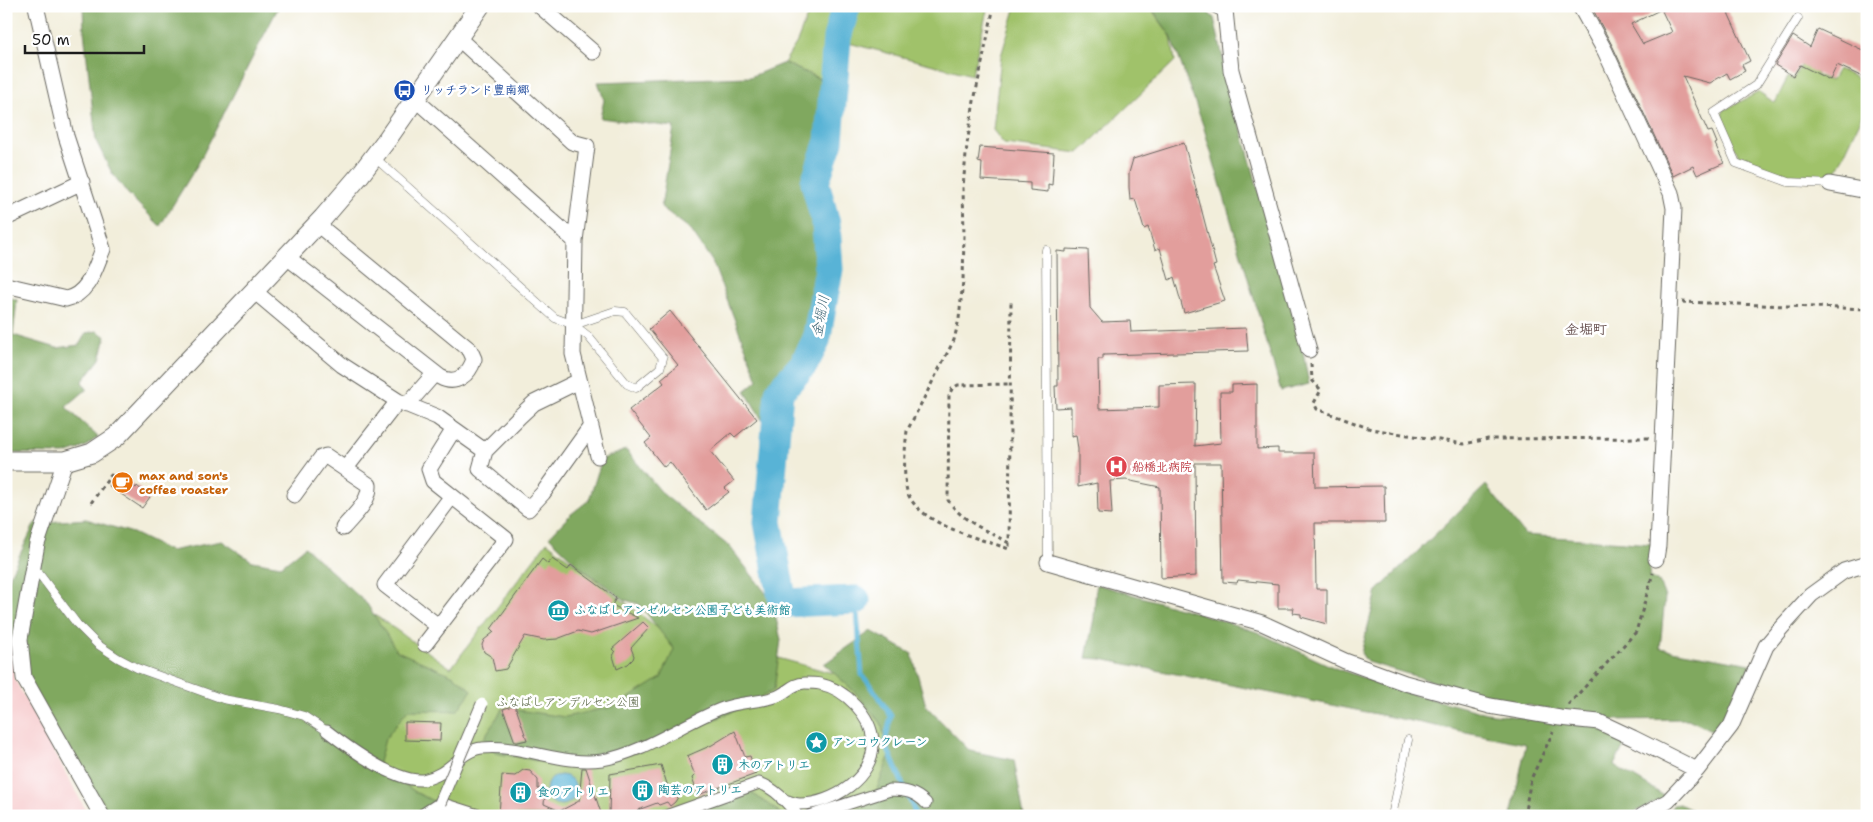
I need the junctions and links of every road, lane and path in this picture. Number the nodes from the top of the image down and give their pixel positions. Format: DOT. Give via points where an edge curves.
graph roads {
  1 [pos="36,6"];
  2 [pos="480,6"];
  3 [pos="540,6"];
  4 [pos="994,6"];
  5 [pos="1217,6"];
  6 [pos="1580,6"];
  7 [pos="1798,18"];
  8 [pos="458,38"];
  9 [pos="593,52"];
  10 [pos="415,99"];
  11 [pos="374,157"];
  12 [pos="82,182"];
  13 [pos="1830,184"];
  14 [pos="1867,191"];
  15 [pos="6,218"];
  16 [pos="317,224"];
  17 [pos="575,241"];
  18 [pos="1046,250"];
  19 [pos="287,256"];
  20 [pos="6,285"];
  21 [pos="254,291"];
  22 [pos="1011,300"];
  23 [pos="1669,302"];
  24 [pos="1867,309"];
  25 [pos="574,325"];
  26 [pos="1309,350"];
  27 [pos="434,373"];
  28 [pos="579,381"];
  29 [pos="1010,384"];
  30 [pos="403,403"];
  31 [pos="591,426"];
  32 [pos="454,429"];
  33 [pos="1663,438"];
  34 [pos="485,451"];
  35 [pos="598,456"];
  36 [pos="65,460"];
  37 [pos="6,461"];
  38 [pos="346,468"];
  39 [pos="115,478"];
  40 [pos="294,495"];
  41 [pos="452,496"];
  42 [pos="91,503"];
  43 [pos="344,528"];
  44 [pos="1009,543"];
  45 [pos="1656,559"];
  46 [pos="1048,562"];
  47 [pos="1867,564"];
  48 [pos="33,566"];
  49 [pos="438,626"];
  50 [pos="424,644"];
  51 [pos="482,704"];
  52 [pos="1560,718"];
  53 [pos="327,731"];
  54 [pos="1408,740"];
  55 [pos="1697,770"];
  56 [pos="782,799"];
  57 [pos="440,803"];
  58 [pos="926,803"];
  59 [pos="102,816"];
  60 [pos="420,816"];
  61 [pos="482,816"];
  62 [pos="666,816"];
  63 [pos="797,816"];
  64 [pos="810,816"];
  65 [pos="1392,816"];
  66 [pos="1524,816"];
  67 [pos="1642,816"];
  1 -- 12 [label="street" via="66,136"];
  2 -- 8 [label="street"];
  3 -- 9 [label="street"];
  4 -- 44 [label="path" via="967,144 959,319 954,340 907,431 905,476 908,496 926,515 941,524 1009,548"];
  5 -- 26 [label="street" via="1225,10 1231,70"];
  6 -- 23 [label="street" via="1606,51 1671,193 1674,208"];
  7 -- 13 [label="lane" via="1756,85 1714,113 1736,163 1788,182"];
  8 -- 10 [label="street"];
  8 -- 17 [label="street" via="572,142 587,146"];
  10 -- 11 [label="street"];
  10 -- 17 [label="street"];
  11 -- 16 [label="street"];
  11 -- 25 [label="lane" via="555,318"];
  12 -- 15 [label="street"];
  12 -- 20 [label="street" via="104,249 88,284 74,297 66,299"];
  13 -- 14 [label="street"];
  16 -- 19 [label="street"];
  16 -- 27 [label="street" via="474,355 470,369 460,379 450,381"];
  17 -- 25 [label="street"];
  18 -- 46 [label="lane"];
  19 -- 21 [label="street"];
  19 -- 27 [label="street"];
  21 -- 30 [label="street" via="342,365"];
  21 -- 36 [label="street" via="116,436 92,454"];
  22 -- 29 [label="path"];
  23 -- 24 [label="path"];
  23 -- 33 [label="street"];
  25 -- 25 [label="lane" via="615,311 625,312 663,358 660,368 636,388 632,387 588,336"];
  25 -- 28 [label="street" via="572,354"];
  26 -- 33 [label="path" via="1312,380 1321,390 1314,403 1317,409 1371,429 1464,444 1488,439"];
  27 -- 30 [label="street"];
  28 -- 31 [label="street"];
  28 -- 34 [label="street" via="534,403"];
  29 -- 44 [label="path"];
  29 -- 44 [label="path" via="958,385 948,395 948,500 962,517"];
  30 -- 32 [label="street" via="437,417"];
  30 -- 38 [label="street"];
  31 -- 34 [label="street" via="528,509 480,469"];
  31 -- 35 [label="street"];
  32 -- 34 [label="street"];
  32 -- 41 [label="street" via="429,469 433,481"];
  33 -- 45 [label="street"];
  36 -- 37 [label="street"];
  36 -- 48 [label="street"];
  38 -- 40 [label="street" via="326,456 321,458"];
  38 -- 43 [label="street" via="369,486 369,491"];
  39 -- 42 [label="path" via="111,475"];
  41 -- 49 [label="street" via="386,585"];
  41 -- 49 [label="street" via="506,539"];
  45 -- 52 [label="path" via="1636,632 1570,702"];
  46 -- 52 [label="street" via="1262,623 1346,661 1405,683 1490,706"];
  47 -- 55 [label="street" via="1844,571 1811,595 1766,646 1731,726"];
  48 -- 53 [label="lane" via="77,624 97,644 118,658 223,699 304,716"];
  48 -- 59 [label="street" via="20,639 24,678"];
  49 -- 50 [label="street"];
  51 -- 57 [label="street, bridge"];
  52 -- 55 [label="street" via="1599,722"];
  52 -- 66 [label="path" via="1531,779"];
  53 -- 56 [label="street" via="348,748 385,769 423,780 439,774 475,749 530,752 585,761 623,755 719,709 776,697 798,683 820,684 847,697 865,718 873,742 867,768 842,792 828,800 799,804"];
  54 -- 65 [label="lane"];
  55 -- 67 [label="street" via="1668,801"];
  56 -- 62 [label="street" via="765,784 759,783"];
  56 -- 63 [label="street"];
  57 -- 60 [label="street"];
  57 -- 61 [label="street"];
  58 -- 64 [label="street" via="912,792 890,790"];
}
